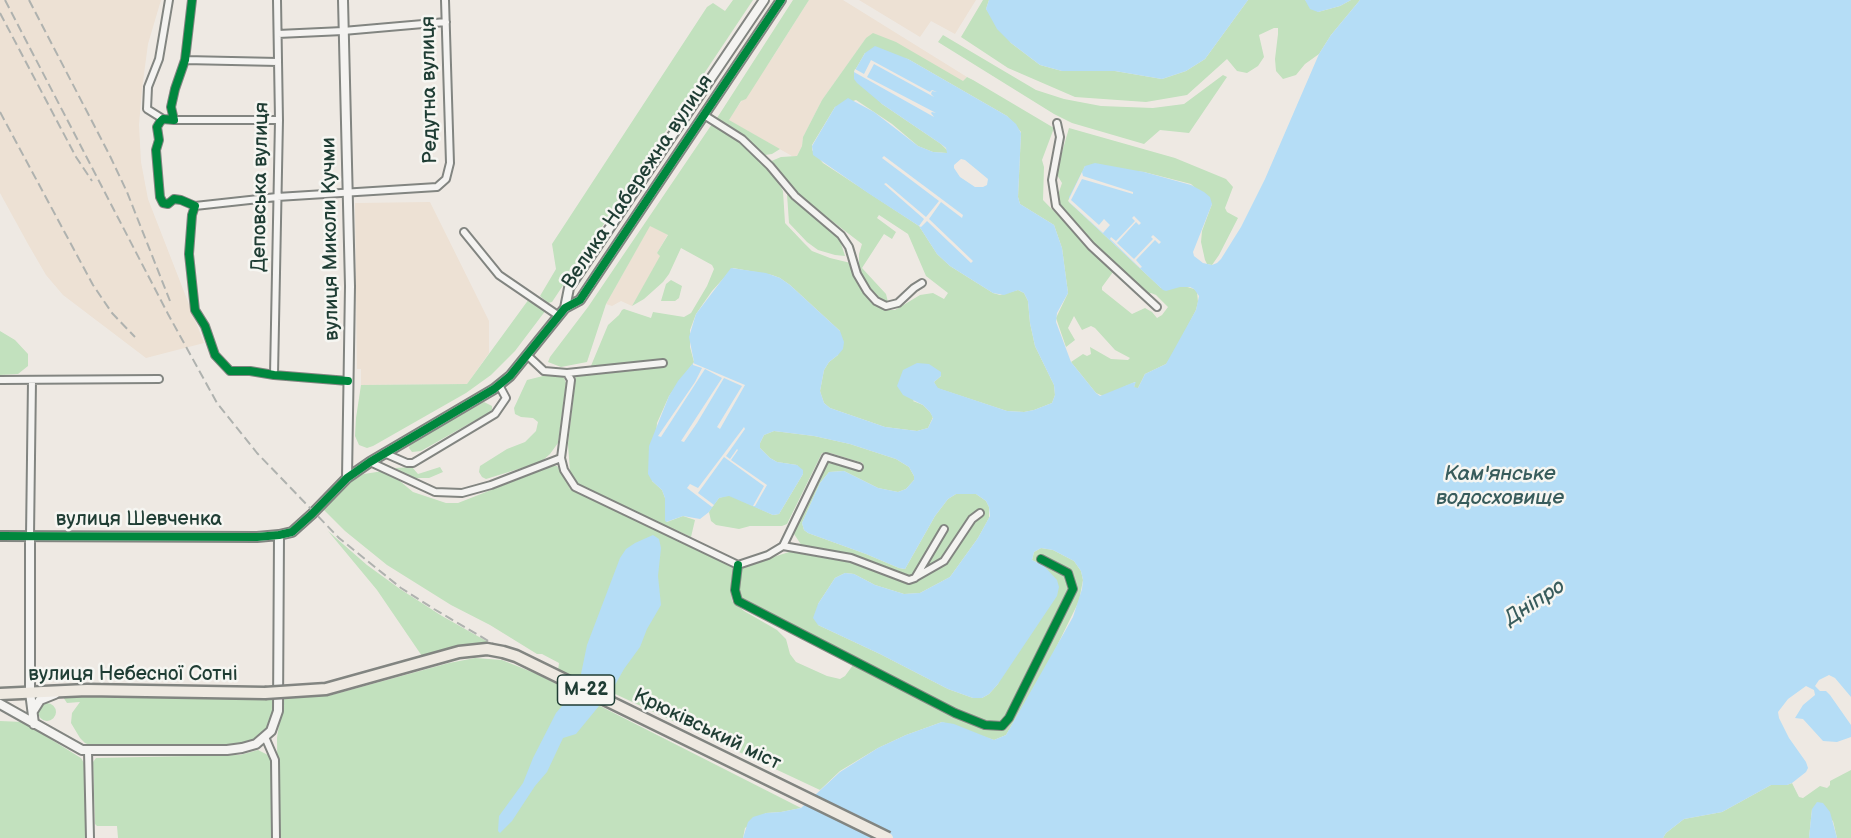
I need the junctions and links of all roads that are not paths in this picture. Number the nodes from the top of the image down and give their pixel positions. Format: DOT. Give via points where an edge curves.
graph roads {
  1 [pos="169,0"];
  2 [pos="192,0"];
  3 [pos="278,0"];
  4 [pos="343,0"];
  5 [pos="445,0"];
  6 [pos="764,0"];
  7 [pos="781,0"];
  8 [pos="446,22"];
  9 [pos="343,31"];
  10 [pos="278,34"];
  11 [pos="185,60"];
  12 [pos="278,62"];
  13 [pos="705,115"];
  14 [pos="163,119"];
  15 [pos="174,120"];
  16 [pos="279,120"];
  17 [pos="1057,123"];
  18 [pos="348,194"];
  19 [pos="277,197"];
  20 [pos="195,206"];
  21 [pos="464,232"];
  22 [pos="922,283"];
  23 [pos="1157,307"];
  24 [pos="565,308"];
  25 [pos="559,316"];
  26 [pos="527,355"];
  27 [pos="663,363"];
  28 [pos="567,373"];
  29 [pos="274,375"];
  30 [pos="159,379"];
  31 [pos="0,380"];
  32 [pos="32,380"];
  33 [pos="348,381"];
  34 [pos="499,385"];
  35 [pos="384,453"];
  36 [pos="561,458"];
  37 [pos="370,462"];
  38 [pos="860,467"];
  39 [pos="347,478"];
  40 [pos="980,513"];
  41 [pos="944,529"];
  42 [pos="0,536"];
  43 [pos="30,536"];
  44 [pos="279,536"];
  45 [pos="783,546"];
  46 [pos="1041,559"];
  47 [pos="738,565"];
  48 [pos="915,578"];
  49 [pos="64,691"];
  50 [pos="30,692"];
  51 [pos="265,693"];
  52 [pos="0,694"];
  53 [pos="0,704"];
  54 [pos="33,713"];
  55 [pos="34,724"];
  56 [pos="265,737"];
  57 [pos="88,751"];
  58 [pos="90,838"];
  59 [pos="276,838"];
  60 [pos="888,838"];
  1 -- 14 [label="street" via="159,59 148,87 147,109"];
  2 -- 11 [label="street"];
  3 -- 10 [label="street, Деповська вулиця"];
  4 -- 9 [label="street, вулиця Миколи Кучми"];
  5 -- 8 [label="street, Редутна вулиця"];
  6 -- 24 [label="street, Велика Набережна вулиця" via="569,288"];
  7 -- 13 [label="street, Велика Набережна вулиця"];
  8 -- 9 [label="street"];
  8 -- 18 [label="street, Редутна вулиця" via="450,163 446,179 437,187"];
  9 -- 10 [label="street"];
  9 -- 18 [label="street, вулиця Миколи Кучми"];
  10 -- 12 [label="street, Деповська вулиця"];
  11 -- 12 [label="street"];
  11 -- 15 [label="street" via="171,107"];
  12 -- 16 [label="street, Деповська вулиця"];
  13 -- 22 [label="street" via="742,139 795,196 841,235 857,274 876,301 886,306 898,303"];
  13 -- 24 [label="street, Велика Набережна вулиця" via="580,300"];
  14 -- 15 [label="street"];
  14 -- 20 [label="street" via="157,128 156,150 160,197 163,203 174,199"];
  15 -- 16 [label="street"];
  16 -- 19 [label="street, Деповська вулиця"];
  17 -- 23 [label="street" via="1060,137 1052,180 1056,206 1091,246"];
  18 -- 19 [label="street"];
  18 -- 33 [label="street, вулиця Миколи Кучми"];
  19 -- 20 [label="street"];
  19 -- 29 [label="street, Деповська вулиця"];
  20 -- 29 [label="street" via="189,254 192,290 195,310 210,345 230,371"];
  21 -- 25 [label="street" via="499,275"];
  24 -- 25 [label="street, Велика Набережна вулиця"];
  25 -- 26 [label="street, Велика Набережна вулиця"];
  26 -- 28 [label="street" via="544,370"];
  26 -- 34 [label="street, Велика Набережна вулиця"];
  27 -- 28 [label="street"];
  28 -- 36 [label="street" via="571,380"];
  29 -- 33 [label="street"];
  30 -- 32 [label="street"];
  31 -- 32 [label="street"];
  32 -- 43 [label="street"];
  33 -- 39 [label="street, вулиця Миколи Кучми"];
  34 -- 35 [label="street, Велика Набережна вулиця"];
  34 -- 35 [label="street" via="506,398 495,414 434,451 413,463"];
  35 -- 37 [label="street, Велика Набережна вулиця"];
  36 -- 37 [label="street" via="462,493 435,492"];
  36 -- 47 [label="street" via="575,487"];
  37 -- 39 [label="street, Велика Набережна вулиця"];
  38 -- 45 [label="street" via="826,457"];
  39 -- 44 [label="street, Велика Набережна вулиця" via="292,532"];
  40 -- 48 [label="street" via="944,561"];
  41 -- 48 [label="street"];
  42 -- 43 [label="street, вулиця Шевченка"];
  43 -- 44 [label="street, вулиця Шевченка"];
  43 -- 50 [label="street"];
  44 -- 56 [label="street" via="278,704 274,725"];
  45 -- 47 [label="street"];
  45 -- 48 [label="street" via="851,558 909,580"];
  46 -- 47 [label="street" via="1068,573 1073,589 1002,726 985,726 955,713 738,601"];
  49 -- 50 [label="highway, вулиця Небесної Сотні / М-22"];
  49 -- 51 [label="highway, вулиця Небесної Сотні / М-22"];
  49 -- 54 [label="street" via="40,700"];
  50 -- 52 [label="highway, вулиця Небесної Сотні / М-22"];
  50 -- 54 [label="street"];
  51 -- 60 [label="highway, Крюківський міст / М-22, bridge" via="326,689 459,652 503,652"];
  53 -- 55 [label="street"];
  54 -- 55 [label="street"];
  55 -- 57 [label="street"];
  56 -- 57 [label="street" via="250,747 227,750"];
  56 -- 59 [label="street" via="275,760"];
  57 -- 58 [label="street"];
}
